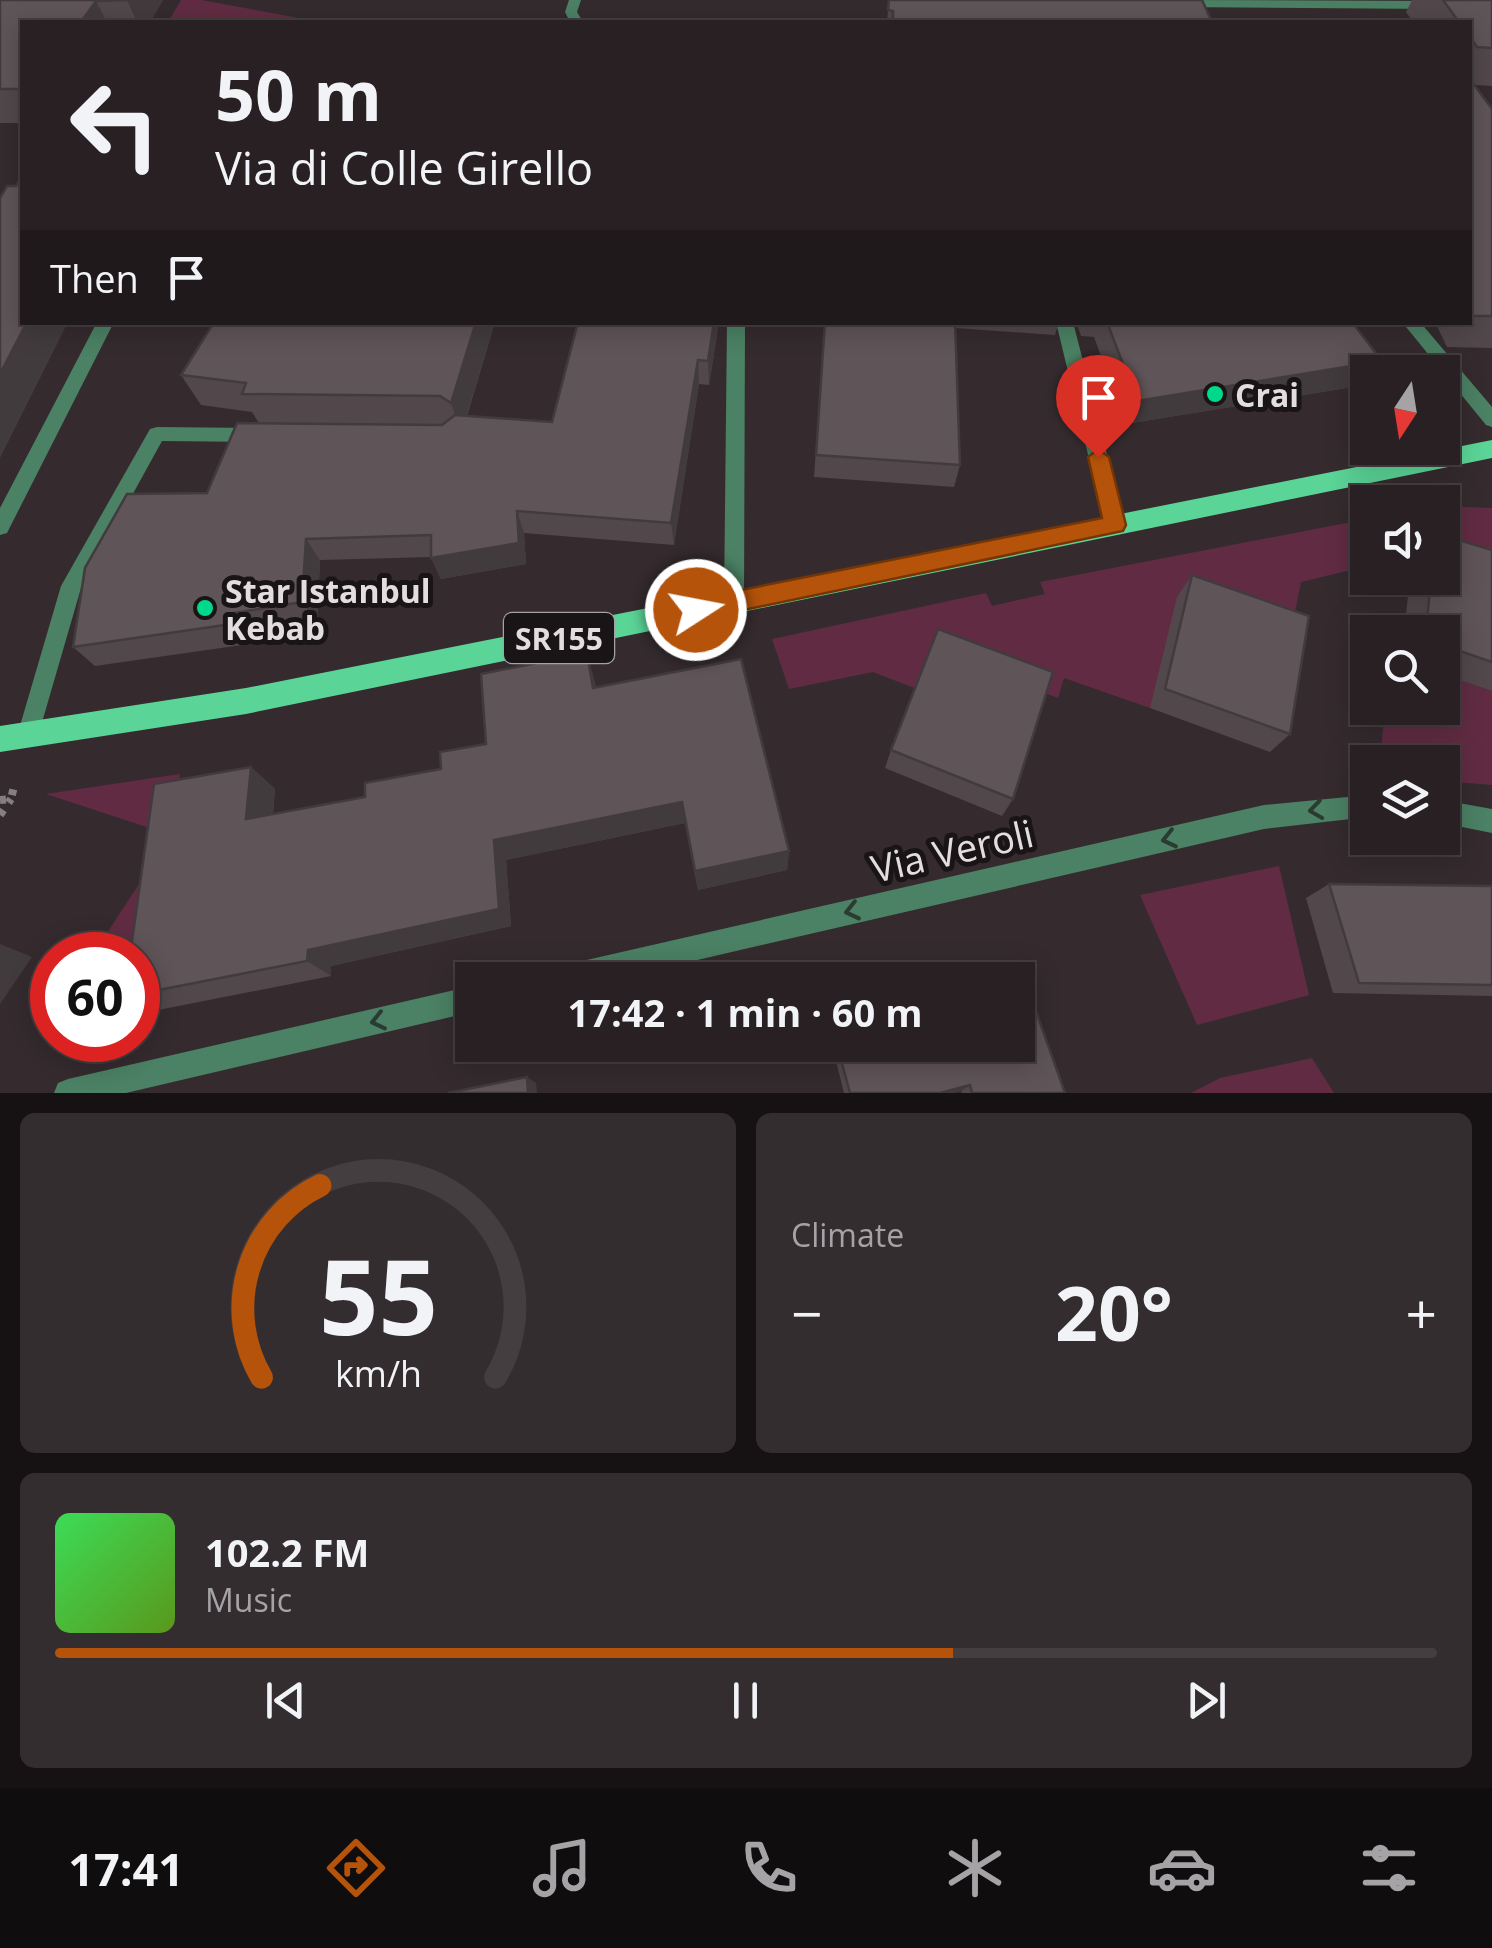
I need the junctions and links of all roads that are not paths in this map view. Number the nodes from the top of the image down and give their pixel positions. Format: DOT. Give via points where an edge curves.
graph roads {
  1 [pos="1173,4"];
  2 [pos="1460,5"];
  3 [pos="104,325"];
  4 [pos="736,325"];
  5 [pos="1065,325"];
  6 [pos="1413,325"];
  7 [pos="1492,420"];
  8 [pos="275,435"];
  9 [pos="1492,449"];
  10 [pos="1115,525"];
  11 [pos="0,527"];
  12 [pos="734,602"];
  13 [pos="28,736"];
  14 [pos="0,739"];
  15 [pos="1350,808"];
  16 [pos="1460,815"];
  17 [pos="1492,821"];
  18 [pos="634,962"];
  19 [pos="455,1003"];
  20 [pos="68,1093"];
  1 -- 2 [label="street"];
  3 -- 11 [label="street"];
  4 -- 12 [label="street"];
  5 -- 10 [label="street"];
  6 -- 7 [label="street"];
  8 -- 13 [label="street" via="158,434 71,586"];
  9 -- 10 [label="main road, SR155"];
  10 -- 12 [label="main road, SR155"];
  12 -- 13 [label="main road, SR155" via="246,700"];
  13 -- 14 [label="main road, SR155"];
  15 -- 18 [label="street, Via Veroli, one-way" via="1264,817"];
  16 -- 17 [label="street"];
  19 -- 20 [label="street, one-way"];
}
